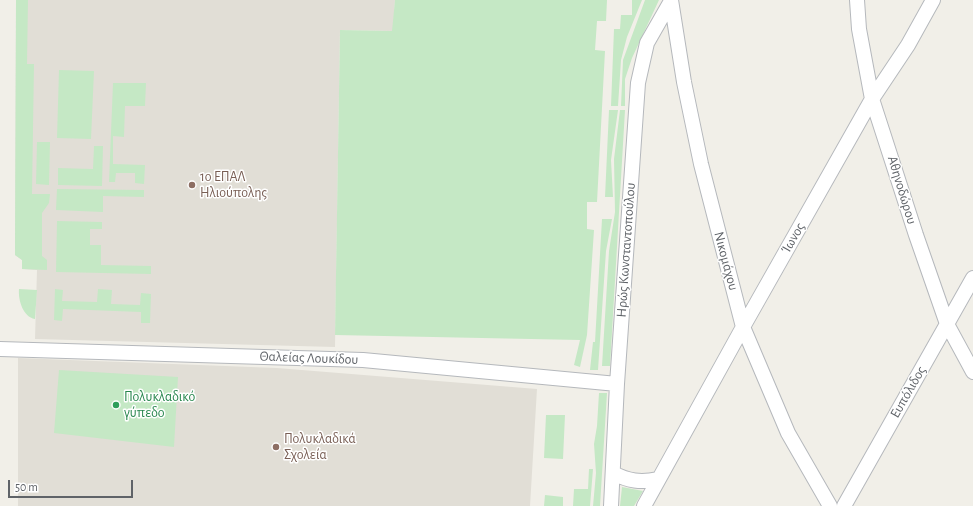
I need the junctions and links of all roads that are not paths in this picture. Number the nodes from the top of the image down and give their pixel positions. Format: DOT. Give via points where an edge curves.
graph roads {
  1 [pos="856,0"];
  2 [pos="933,0"];
  3 [pos="671,1"];
  4 [pos="872,99"];
  5 [pos="973,278"];
  6 [pos="947,324"];
  7 [pos="743,327"];
  8 [pos="0,349"];
  9 [pos="973,372"];
  10 [pos="617,384"];
  11 [pos="613,473"];
  12 [pos="658,479"];
  13 [pos="611,506"];
  14 [pos="644,506"];
  15 [pos="830,506"];
  16 [pos="844,506"];
  1 -- 4 [label="street, Αθηνοδώρου"];
  2 -- 4 [label="street, Ίωνος" via="908,45"];
  3 -- 7 [label="street, Νικομάχου" via="701,164"];
  3 -- 10 [label="street, Ηρώς Κωνσταντοπούλου" via="647,42 638,83"];
  4 -- 6 [label="street, Αθηνοδώρου"];
  4 -- 7 [label="street, Ίωνος"];
  5 -- 6 [label="street, Ευπόλιδος"];
  6 -- 9 [label="street, Αθηνοδώρου"];
  6 -- 16 [label="street, Ευπόλιδος"];
  7 -- 12 [label="street, Ίωνος"];
  7 -- 15 [label="street, Νικομάχου" via="788,433"];
  8 -- 10 [label="street, Θαλείας Λουκίδου" via="363,360"];
  10 -- 11 [label="street, Ηρώς Κωνσταντοπούλου"];
  11 -- 12 [label="street" via="633,481 646,482"];
  11 -- 13 [label="street, Ηρώς Κωνσταντοπούλου"];
  12 -- 14 [label="street, Ίωνος"];
}
